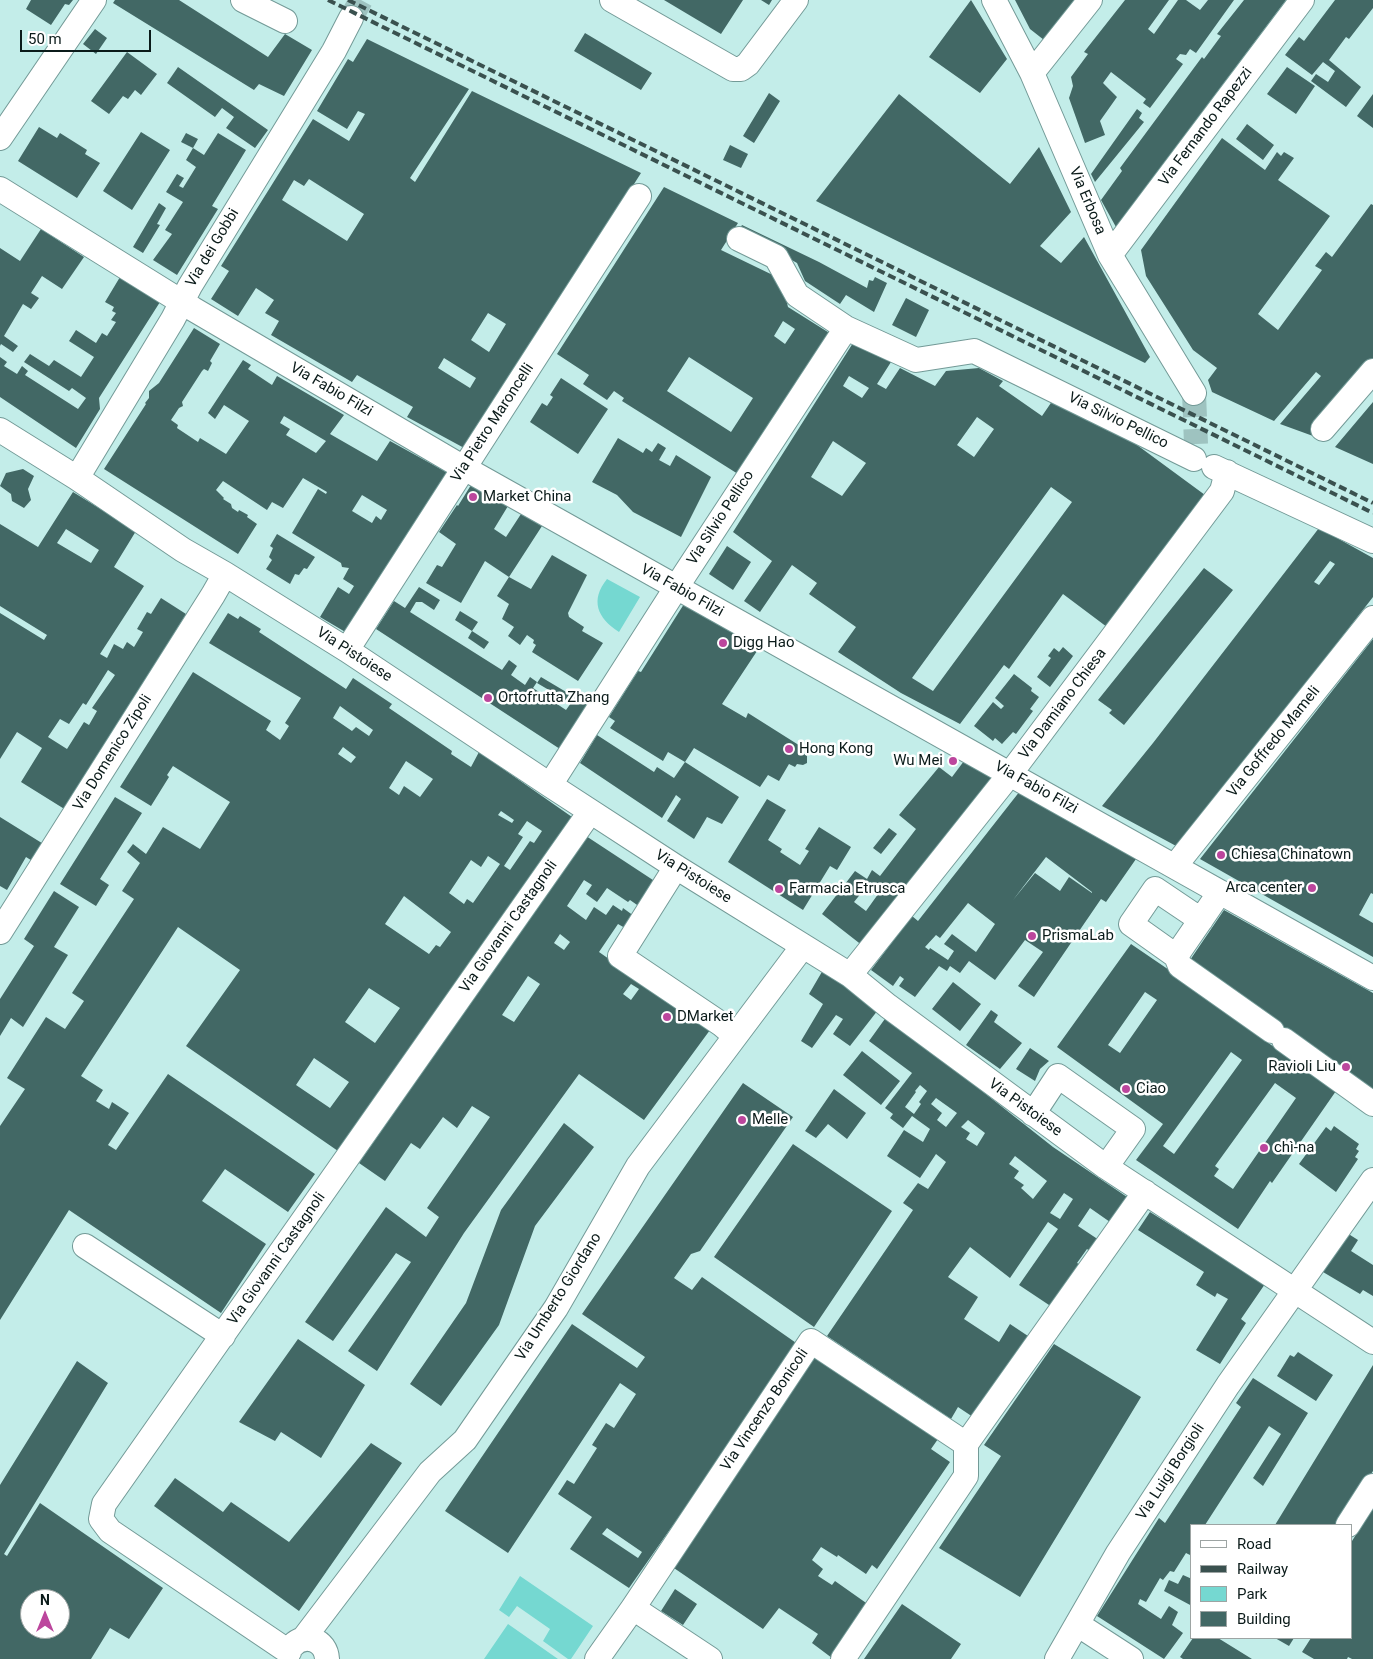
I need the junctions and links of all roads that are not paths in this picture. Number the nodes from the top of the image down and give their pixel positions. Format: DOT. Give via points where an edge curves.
graph roads {
  1 [pos="94,0"];
  2 [pos="243,0"];
  3 [pos="612,0"];
  4 [pos="796,0"];
  5 [pos="994,0"];
  6 [pos="1090,0"];
  7 [pos="1302,0"];
  8 [pos="351,18"];
  9 [pos="285,21"];
  10 [pos="1032,72"];
  11 [pos="0,138"];
  12 [pos="0,189"];
  13 [pos="639,196"];
  14 [pos="740,239"];
  15 [pos="1110,254"];
  16 [pos="183,302"];
  17 [pos="846,328"];
  18 [pos="1373,371"];
  19 [pos="1194,394"];
  20 [pos="1323,429"];
  21 [pos="1,432"];
  22 [pos="464,468"];
  23 [pos="1227,472"];
  24 [pos="77,478"];
  25 [pos="1373,541"];
  26 [pos="225,574"];
  27 [pos="676,588"];
  28 [pos="1373,618"];
  29 [pos="347,650"];
  30 [pos="1010,774"];
  31 [pos="550,785"];
  32 [pos="590,812"];
  33 [pos="1175,866"];
  34 [pos="676,867"];
  35 [pos="1220,892"];
  36 [pos="1201,920"];
  37 [pos="0,932"];
  38 [pos="802,946"];
  39 [pos="1176,956"];
  40 [pos="850,975"];
  41 [pos="1373,978"];
  42 [pos="735,1036"];
  43 [pos="1373,1104"];
  44 [pos="1033,1114"];
  45 [pos="1106,1167"];
  46 [pos="1373,1180"];
  47 [pos="1145,1192"];
  48 [pos="85,1246"];
  49 [pos="1294,1291"];
  50 [pos="222,1336"];
  51 [pos="1373,1342"];
  52 [pos="966,1444"];
  53 [pos="1373,1486"];
  54 [pos="1349,1524"];
  55 [pos="633,1608"];
  56 [pos="1077,1624"];
  57 [pos="294,1650"];
  58 [pos="327,1659"];
  59 [pos="597,1659"];
  60 [pos="710,1659"];
  61 [pos="843,1659"];
  62 [pos="1057,1659"];
  63 [pos="1131,1659"];
  1 -- 11 [label="street"];
  2 -- 9 [label="street"];
  3 -- 4 [label="street" via="733,69 741,69"];
  5 -- 10 [label="street, Via Erbosa"];
  6 -- 10 [label="street"];
  7 -- 15 [label="street, Via Fernando Rapezzi"];
  8 -- 16 [label="street, Via dei Gobbi"];
  10 -- 15 [label="street, Via Erbosa"];
  12 -- 16 [label="street, Via Fabio Filzi"];
  13 -- 22 [label="street, Via Pietro Maroncelli"];
  14 -- 17 [label="street, Via Silvio Pellico" via="776,257 797,295"];
  15 -- 19 [label="street, Via Erbosa"];
  16 -- 22 [label="street, Via Fabio Filzi"];
  16 -- 24 [label="street, Via dei Gobbi"];
  17 -- 23 [label="street, Via Silvio Pellico" via="916,360 974,351 1195,451"];
  17 -- 27 [label="street, Via Silvio Pellico"];
  18 -- 20 [label="street"];
  21 -- 24 [label="street, Via Pistoiese"];
  22 -- 27 [label="street, Via Fabio Filzi"];
  22 -- 29 [label="street, Via Pietro Maroncelli"];
  23 -- 25 [label="street"];
  23 -- 30 [label="street, Via Damiano Chiesa" via="1222,491"];
  24 -- 26 [label="street, Via Pistoiese" via="183,550"];
  26 -- 29 [label="street, Via Pistoiese"];
  26 -- 37 [label="street, Via Domenico Zipoli"];
  27 -- 30 [label="street, Via Fabio Filzi"];
  27 -- 31 [label="street, Via Silvio Pellico"];
  28 -- 33 [label="street, Via Goffredo Mameli"];
  29 -- 31 [label="street, Via Pistoiese"];
  30 -- 33 [label="street, Via Fabio Filzi"];
  30 -- 40 [label="street, Via Damiano Chiesa"];
  31 -- 32 [label="street, Via Pistoiese"];
  32 -- 34 [label="street, Via Pistoiese"];
  32 -- 50 [label="street, Via Giovanni Castagnoli"];
  33 -- 35 [label="street, Via Fabio Filzi"];
  34 -- 38 [label="street, Via Pistoiese"];
  34 -- 42 [label="street" via="620,956"];
  35 -- 36 [label="street"];
  35 -- 41 [label="street, Via Fabio Filzi"];
  36 -- 39 [label="street"];
  36 -- 39 [label="street" via="1156,889 1131,924"];
  38 -- 40 [label="street, Via Pistoiese"];
  38 -- 42 [label="street, Via Umberto Giordano"];
  39 -- 43 [label="street" via="1180,966"];
  40 -- 44 [label="street, Via Pistoiese"];
  42 -- 57 [label="street, Via Umberto Giordano" via="638,1166 556,1308 465,1440 430,1472"];
  44 -- 45 [label="street, Via Pistoiese"];
  44 -- 45 [label="street" via="1058,1076 1133,1129"];
  45 -- 47 [label="street, Via Pistoiese"];
  46 -- 49 [label="street, Via Luigi Borgioli"];
  47 -- 49 [label="street, Via Pistoiese"];
  47 -- 52 [label="street"];
  48 -- 50 [label="street"];
  49 -- 51 [label="street, Via Pistoiese"];
  49 -- 56 [label="street, Via Luigi Borgioli" via="1118,1553"];
  50 -- 57 [label="street, Via Giovanni Castagnoli" via="104,1504 101,1519 110,1531"];
  52 -- 55 [label="street, Via Vincenzo Bonicoli" via="811,1341"];
  52 -- 61 [label="street" via="966,1476"];
  53 -- 54 [label="street"];
  55 -- 59 [label="street"];
  55 -- 60 [label="street"];
  56 -- 62 [label="street, Via Luigi Borgioli"];
  56 -- 63 [label="street"];
  57 -- 58 [label="street, Via Giovanni Castagnoli" via="313,1639 324,1648"];
}
